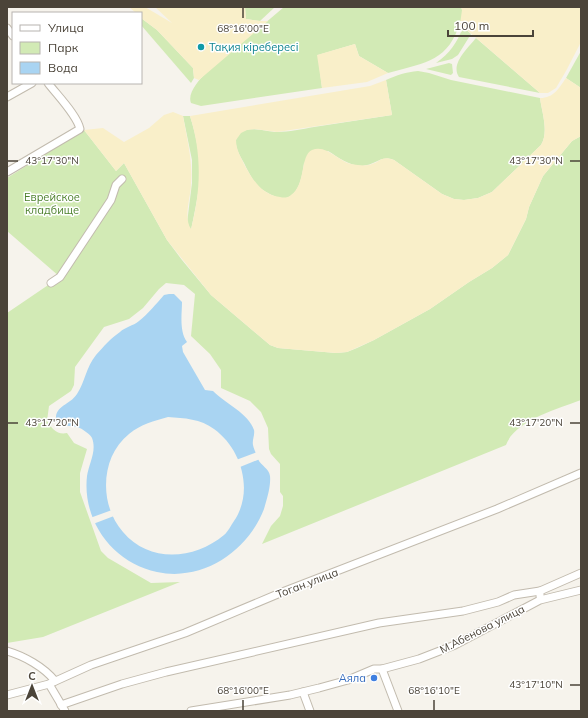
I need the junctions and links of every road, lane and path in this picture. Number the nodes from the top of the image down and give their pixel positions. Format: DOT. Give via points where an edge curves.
graph roads {
  1 [pos="30,84"];
  2 [pos="49,84"];
  3 [pos="7,97"];
  4 [pos="7,172"];
  5 [pos="122,179"];
  6 [pos="51,283"];
  7 [pos="581,473"];
  8 [pos="581,573"];
  9 [pos="581,590"];
  10 [pos="540,591"];
  11 [pos="540,600"];
  12 [pos="7,651"];
  13 [pos="382,669"];
  14 [pos="52,682"];
  15 [pos="303,692"];
  16 [pos="7,695"];
  17 [pos="63,708"];
  18 [pos="219,709"];
  19 [pos="191,711"];
  20 [pos="310,711"];
  21 [pos="398,711"];
  1 -- 3 [label="street"];
  2 -- 4 [label="street" via="72,113 80,129"];
  5 -- 6 [label="street" via="60,277"];
  7 -- 14 [label="street, Тоган улица" via="498,509 185,633 91,665"];
  8 -- 10 [label="street"];
  9 -- 11 [label="street, М.Абенова улица"];
  10 -- 11 [label="street"];
  10 -- 17 [label="street" via="514,595 463,611 379,623 173,671 122,684"];
  11 -- 13 [label="street, М.Абенова улица" via="455,645 419,659"];
  12 -- 14 [label="street" via="44,670"];
  13 -- 15 [label="street, М.Абенова улица" via="374,669 348,680"];
  13 -- 21 [label="street"];
  14 -- 16 [label="street, Тоган улица"];
  14 -- 17 [label="street"];
  15 -- 18 [label="street, М.Абенова улица"];
  15 -- 20 [label="street"];
  18 -- 19 [label="street, М.Абенова улица"];
}
